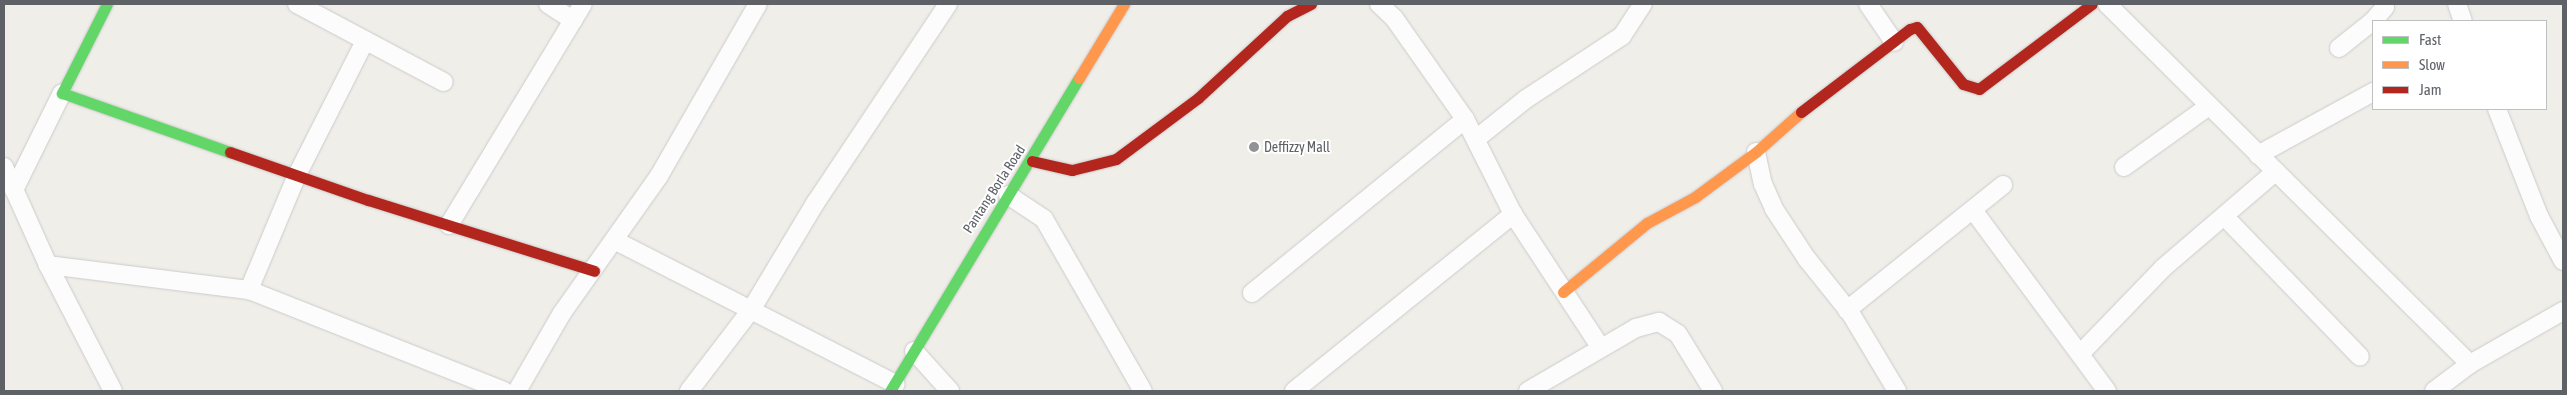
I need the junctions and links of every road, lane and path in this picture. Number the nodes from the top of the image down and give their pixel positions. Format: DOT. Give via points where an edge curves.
graph roads {
  1 [pos="107,4"];
  2 [pos="297,4"];
  3 [pos="548,4"];
  4 [pos="583,4"];
  5 [pos="758,4"];
  6 [pos="948,4"];
  7 [pos="1124,4"];
  8 [pos="1311,4"];
  9 [pos="1379,4"];
  10 [pos="1643,4"];
  11 [pos="1868,4"];
  12 [pos="2092,4"];
  13 [pos="2107,4"];
  14 [pos="2384,4"];
  15 [pos="2457,4"];
  16 [pos="573,20"];
  17 [pos="2374,20"];
  18 [pos="2463,20"];
  19 [pos="2372,22"];
  20 [pos="365,41"];
  21 [pos="1894,42"];
  22 [pos="2339,48"];
  23 [pos="444,82"];
  24 [pos="2372,93"];
  25 [pos="62,94"];
  26 [pos="2209,106"];
  27 [pos="2497,110"];
  28 [pos="1465,120"];
  29 [pos="1476,140"];
  30 [pos="1756,152"];
  31 [pos="2258,155"];
  32 [pos="1032,161"];
  33 [pos="4,167"];
  34 [pos="2124,167"];
  35 [pos="2275,172"];
  36 [pos="297,175"];
  37 [pos="2003,185"];
  38 [pos="14,190"];
  39 [pos="1008,195"];
  40 [pos="1973,210"];
  41 [pos="1513,214"];
  42 [pos="2225,217"];
  43 [pos="449,225"];
  44 [pos="616,241"];
  45 [pos="2563,262"];
  46 [pos="48,265"];
  47 [pos="594,271"];
  48 [pos="249,290"];
  49 [pos="1563,292"];
  50 [pos="1252,293"];
  51 [pos="751,310"];
  52 [pos="1847,310"];
  53 [pos="2563,311"];
  54 [pos="1601,348"];
  55 [pos="914,351"];
  56 [pos="2080,354"];
  57 [pos="2360,357"];
  58 [pos="2470,364"];
  59 [pos="893,387"];
  60 [pos="113,391"];
  61 [pos="504,391"];
  62 [pos="517,391"];
  63 [pos="689,391"];
  64 [pos="950,391"];
  65 [pos="1143,391"];
  66 [pos="1294,391"];
  67 [pos="1528,391"];
  68 [pos="1713,391"];
  69 [pos="1897,391"];
  70 [pos="2108,391"];
  71 [pos="2434,391"];
  1 -- 25 [label="street"];
  2 -- 20 [label="street"];
  3 -- 16 [label="street"];
  4 -- 16 [label="street"];
  5 -- 44 [label="street" via="659,176"];
  6 -- 51 [label="street" via="816,202"];
  7 -- 32 [label="street, Pantang Borla Road" via="1050,124"];
  8 -- 32 [label="street" via="1286,16 1198,98 1116,159 1072,170"];
  9 -- 28 [label="street" via="1394,18"];
  10 -- 29 [label="street" via="1622,36 1526,99"];
  11 -- 21 [label="street"];
  12 -- 21 [label="street" via="1979,89 1963,84 1917,27"];
  13 -- 26 [label="street" via="2156,49"];
  14 -- 17 [label="street"];
  15 -- 18 [label="street"];
  16 -- 43 [label="street"];
  19 -- 22 [label="street"];
  20 -- 23 [label="street"];
  20 -- 36 [label="street"];
  21 -- 30 [label="street" via="1811,103"];
  24 -- 31 [label="street"];
  25 -- 36 [label="street"];
  25 -- 38 [label="street"];
  26 -- 31 [label="street"];
  26 -- 34 [label="street"];
  27 -- 45 [label="street" via="2536,208"];
  28 -- 29 [label="street"];
  28 -- 50 [label="street"];
  29 -- 41 [label="street"];
  30 -- 49 [label="street" via="1695,197 1647,223"];
  30 -- 52 [label="street" via="1763,184 1774,209 1807,259"];
  31 -- 35 [label="street"];
  32 -- 39 [label="street, Pantang Borla Road"];
  33 -- 38 [label="street"];
  35 -- 42 [label="street"];
  35 -- 58 [label="street"];
  36 -- 43 [label="street"];
  36 -- 48 [label="street"];
  37 -- 40 [label="street"];
  38 -- 46 [label="street"];
  39 -- 55 [label="street, Pantang Borla Road"];
  39 -- 65 [label="street" via="1044,219"];
  40 -- 52 [label="street"];
  40 -- 56 [label="street"];
  41 -- 49 [label="street"];
  41 -- 66 [label="street"];
  42 -- 56 [label="street" via="2163,268"];
  42 -- 57 [label="street"];
  43 -- 47 [label="street"];
  44 -- 47 [label="street"];
  44 -- 51 [label="street"];
  46 -- 48 [label="street"];
  46 -- 60 [label="street"];
  47 -- 62 [label="street" via="562,314"];
  48 -- 61 [label="street"];
  49 -- 54 [label="street"];
  51 -- 59 [label="street"];
  51 -- 63 [label="street"];
  52 -- 69 [label="street"];
  53 -- 58 [label="street"];
  54 -- 67 [label="street"];
  54 -- 68 [label="street" via="1636,328 1659,322 1678,334"];
  55 -- 59 [label="street, Pantang Borla Road"];
  55 -- 64 [label="street"];
  56 -- 70 [label="street"];
  58 -- 71 [label="street"];
}
